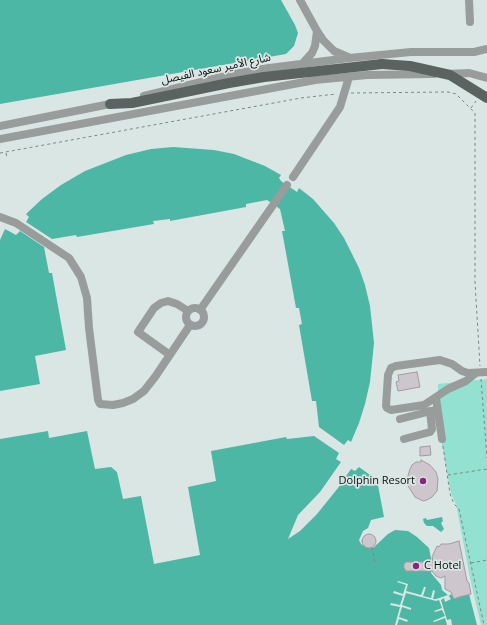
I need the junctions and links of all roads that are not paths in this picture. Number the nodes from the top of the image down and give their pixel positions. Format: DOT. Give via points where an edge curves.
graph roads {
  1 [pos="300,0"];
  2 [pos="469,0"];
  3 [pos="470,22"];
  4 [pos="317,31"];
  5 [pos="487,49"];
  6 [pos="349,58"];
  7 [pos="303,63"];
  8 [pos="349,77"];
  9 [pos="487,78"];
  10 [pos="487,98"];
  11 [pos="110,104"];
  12 [pos="0,121"];
  13 [pos="16,123"];
  14 [pos="0,126"];
  15 [pos="0,139"];
  16 [pos="293,177"];
  17 [pos="287,185"];
  18 [pos="0,216"];
  19 [pos="200,310"];
  20 [pos="188,311"];
  21 [pos="190,325"];
  22 [pos="170,355"];
  23 [pos="481,373"];
  24 [pos="436,398"];
  25 [pos="434,410"];
  26 [pos="400,419"];
  27 [pos="404,439"];
  28 [pos="442,439"];
  1 -- 4 [label="street"];
  2 -- 3 [label="street"];
  4 -- 6 [label="street" via="328,46"];
  4 -- 7 [label="street" via="312,53"];
  5 -- 6 [label="street, شارع الأمير سعود الفيصل" via="474,52 420,52"];
  6 -- 7 [label="street, شارع الأمير سعود الفيصل"];
  7 -- 11 [label="street, شارع الأمير سعود الفيصل" via="234,74"];
  8 -- 9 [label="street" via="469,73"];
  8 -- 15 [label="street" via="252,91"];
  8 -- 16 [label="street" via="340,107"];
  10 -- 11 [label="main road, bridge" via="450,75 410,66 382,64 264,77 132,103"];
  11 -- 13 [label="street, شارع الأمير سعود الفيصل"];
  12 -- 13 [label="street"];
  13 -- 14 [label="street, شارع الأمير سعود الفيصل"];
  17 -- 19 [label="street"];
  18 -- 22 [label="street" via="16,223 69,258 81,277 87,298 100,404 113,405 133,399 144,391"];
  19 -- 20 [label="street" via="193,308"];
  19 -- 21 [label="street" via="204,316 203,322 198,326"];
  20 -- 21 [label="street" via="186,319"];
  20 -- 22 [label="street" via="168,301 161,303 154,308 138,332"];
  21 -- 22 [label="street"];
  23 -- 24 [label="street" via="448,389"];
  23 -- 24 [label="street" via="462,371 440,360 391,368 388,375 386,404 389,410 424,405"];
  24 -- 25 [label="street"];
  25 -- 26 [label="street"];
  25 -- 27 [label="street" via="430,432"];
  25 -- 28 [label="street"];
}
